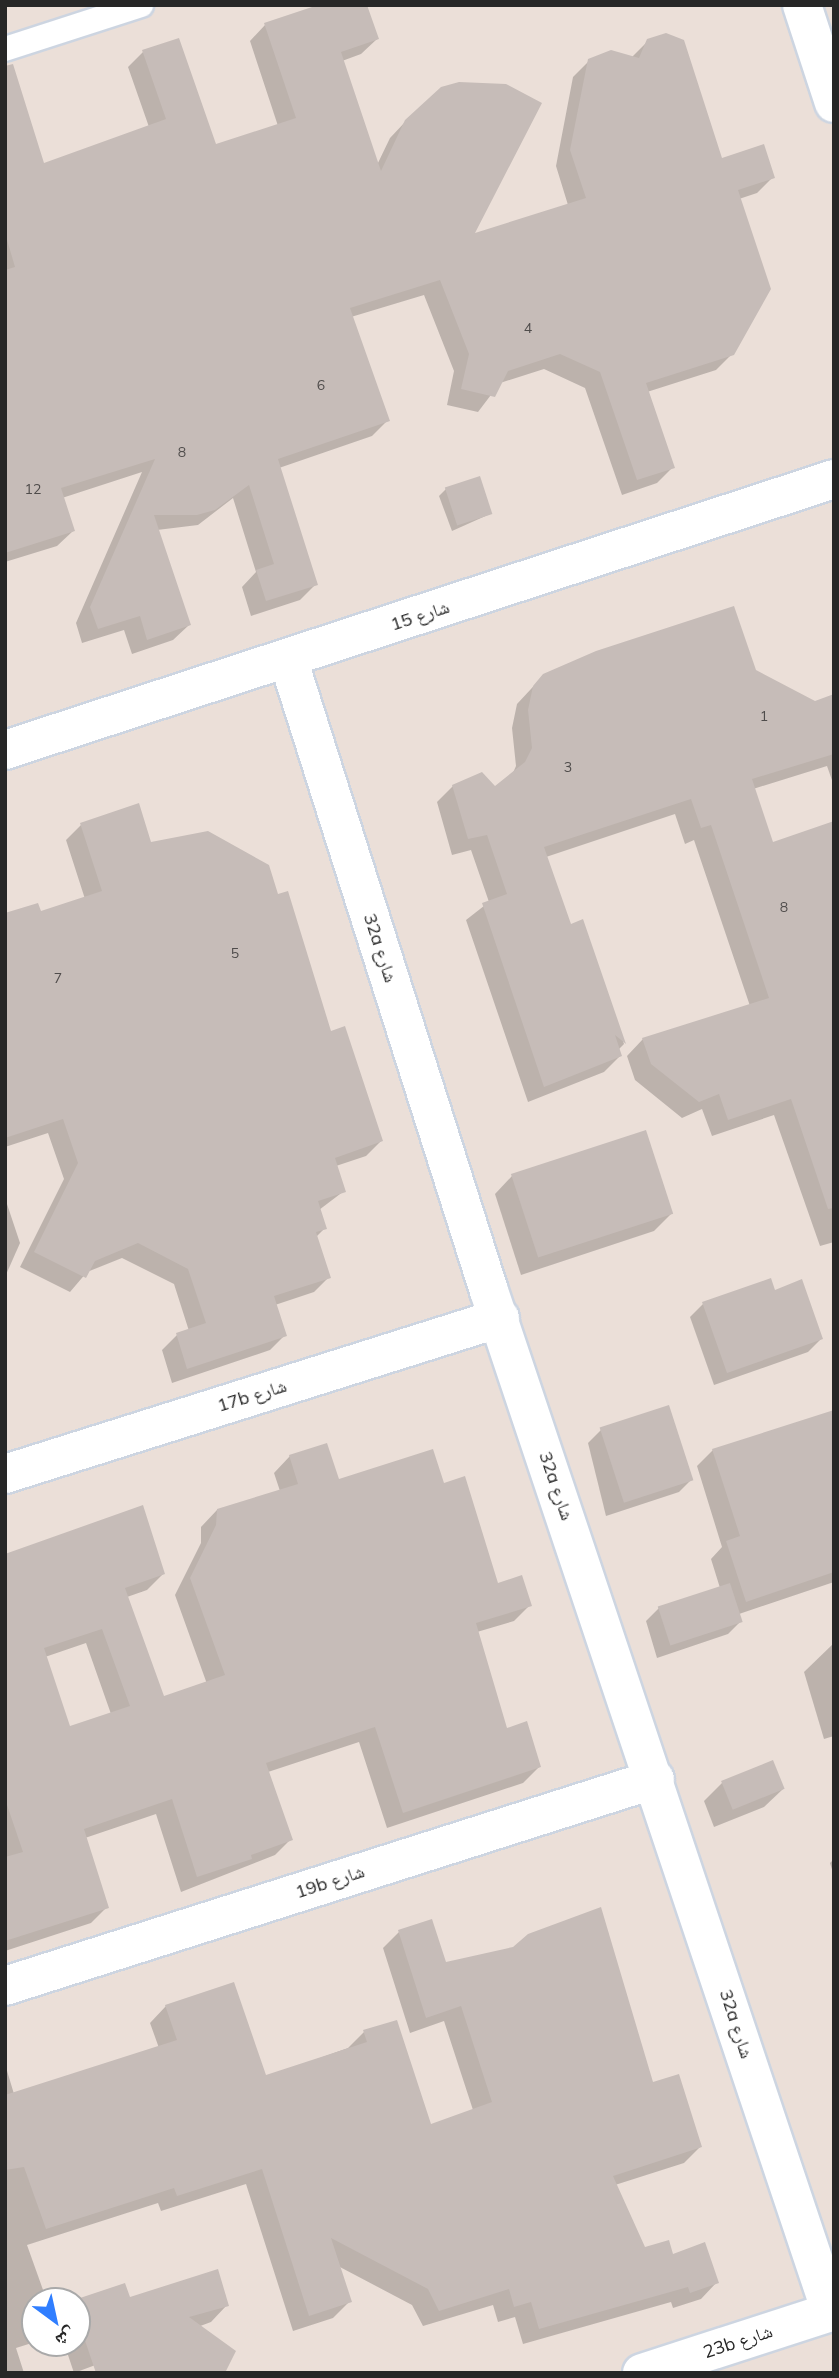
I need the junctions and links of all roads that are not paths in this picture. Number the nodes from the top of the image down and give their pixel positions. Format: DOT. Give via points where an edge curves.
graph roads {
  1 [pos="141,5"];
  2 [pos="802,5"];
  3 [pos="5,49"];
  4 [pos="834,103"];
  5 [pos="834,480"];
  6 [pos="288,659"];
  7 [pos="5,750"];
  8 [pos="500,1318"];
  9 [pos="5,1474"];
  10 [pos="655,1779"];
  11 [pos="5,1986"];
  12 [pos="832,2311"];
  13 [pos="642,2373"];
  1 -- 3 [label="lane"];
  2 -- 4 [label="street"];
  5 -- 6 [label="street, شارع 15"];
  6 -- 7 [label="street, شارع 15"];
  6 -- 8 [label="street, 32a شارع"];
  8 -- 9 [label="street, 17b شارع"];
  8 -- 10 [label="street, 32a شارع"];
  10 -- 11 [label="street, 19b شارع"];
  10 -- 12 [label="street, 32a شارع"];
  12 -- 13 [label="street, 23b شارع"];
}
